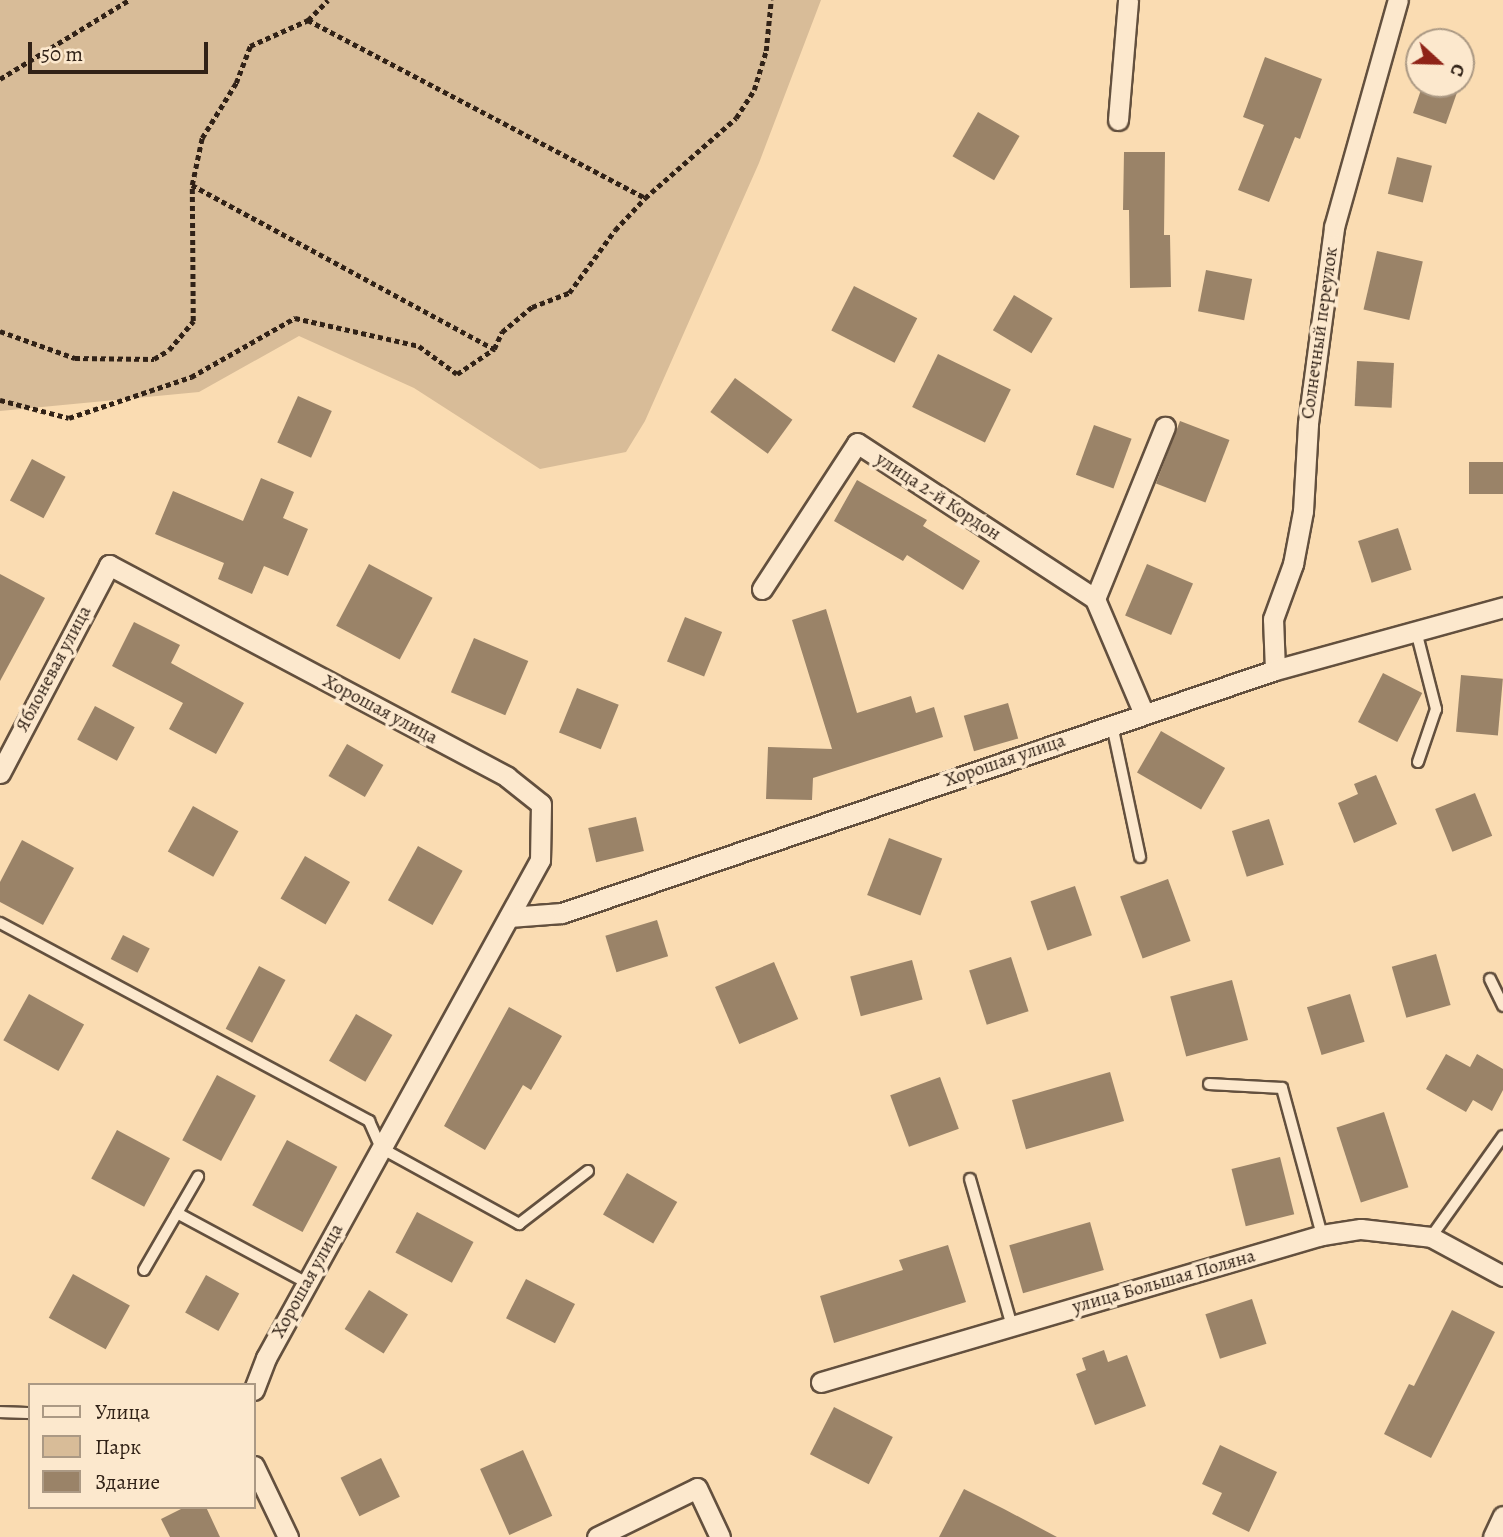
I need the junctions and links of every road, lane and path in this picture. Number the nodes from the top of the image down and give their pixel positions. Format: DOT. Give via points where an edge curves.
graph roads {
  1 [pos="129,0"];
  2 [pos="328,0"];
  3 [pos="771,0"];
  4 [pos="1128,0"];
  5 [pos="1398,0"];
  6 [pos="308,20"];
  7 [pos="0,79"];
  8 [pos="1118,120"];
  9 [pos="192,185"];
  10 [pos="645,198"];
  11 [pos="0,331"];
  12 [pos="494,349"];
  13 [pos="0,400"];
  14 [pos="1166,427"];
  15 [pos="109,565"];
  16 [pos="762,589"];
  17 [pos="1095,599"];
  18 [pos="1503,607"];
  19 [pos="1416,631"];
  20 [pos="1275,670"];
  21 [pos="1144,714"];
  22 [pos="1112,724"];
  23 [pos="1418,762"];
  24 [pos="0,773"];
  25 [pos="1139,857"];
  26 [pos="509,916"];
  27 [pos="0,923"];
  28 [pos="1490,979"];
  29 [pos="1503,1006"];
  30 [pos="1209,1084"];
  31 [pos="1503,1136"];
  32 [pos="381,1148"];
  33 [pos="588,1171"];
  34 [pos="198,1177"];
  35 [pos="970,1179"];
  36 [pos="177,1213"];
  37 [pos="1322,1235"];
  38 [pos="1431,1237"];
  39 [pos="144,1270"];
  40 [pos="1503,1276"];
  41 [pos="307,1283"];
  42 [pos="1012,1326"];
  43 [pos="821,1382"];
  44 [pos="256,1385"];
  45 [pos="0,1412"];
  46 [pos="28,1413"];
  47 [pos="256,1470"];
  48 [pos="1503,1516"];
  49 [pos="288,1537"];
  50 [pos="597,1537"];
  51 [pos="720,1537"];
  52 [pos="1493,1537"];
  1 -- 7 [label="path"];
  2 -- 6 [label="path"];
  3 -- 10 [label="path" via="766,51 754,90 736,118"];
  4 -- 8 [label="street"];
  5 -- 20 [label="street, Солнечный переулок" via="1334,227 1308,423 1303,511 1293,564 1273,619"];
  6 -- 9 [label="path" via="250,46 236,83 202,138"];
  6 -- 10 [label="path"];
  9 -- 11 [label="path" via="194,321 170,350 154,359 75,358"];
  9 -- 12 [label="path"];
  10 -- 12 [label="path" via="569,293 532,307 502,332"];
  12 -- 13 [label="path" via="457,374 419,346 295,318 191,377 69,418"];
  14 -- 17 [label="street"];
  15 -- 24 [label="street, Яблоневая улица"];
  15 -- 26 [label="street, Хорошая улица" via="507,777 541,804 540,860"];
  16 -- 17 [label="street, улица 2-й Кордон" via="857,443"];
  17 -- 21 [label="street"];
  18 -- 19 [label="street, Хорошая улица"];
  19 -- 20 [label="street, Хорошая улица"];
  19 -- 23 [label="lane" via="1436,709"];
  20 -- 21 [label="street, Хорошая улица"];
  21 -- 22 [label="street, Хорошая улица"];
  22 -- 25 [label="lane"];
  22 -- 26 [label="street, Хорошая улица" via="562,913"];
  26 -- 32 [label="street, Хорошая улица"];
  27 -- 32 [label="lane" via="369,1121"];
  28 -- 29 [label="lane"];
  30 -- 37 [label="lane" via="1282,1088"];
  31 -- 38 [label="lane"];
  32 -- 33 [label="lane" via="519,1224"];
  32 -- 41 [label="street, Хорошая улица"];
  34 -- 36 [label="lane"];
  35 -- 42 [label="lane"];
  36 -- 39 [label="lane"];
  36 -- 41 [label="lane"];
  37 -- 38 [label="street, улица Большая Поляна" via="1361,1229"];
  37 -- 42 [label="street, улица Большая Поляна"];
  38 -- 40 [label="street, улица Большая Поляна"];
  41 -- 44 [label="street, Хорошая улица"];
  42 -- 43 [label="street, улица Большая Поляна"];
  45 -- 46 [label="lane"];
  47 -- 49 [label="street"];
  48 -- 52 [label="street"];
  50 -- 51 [label="street" via="697,1488"];
}
